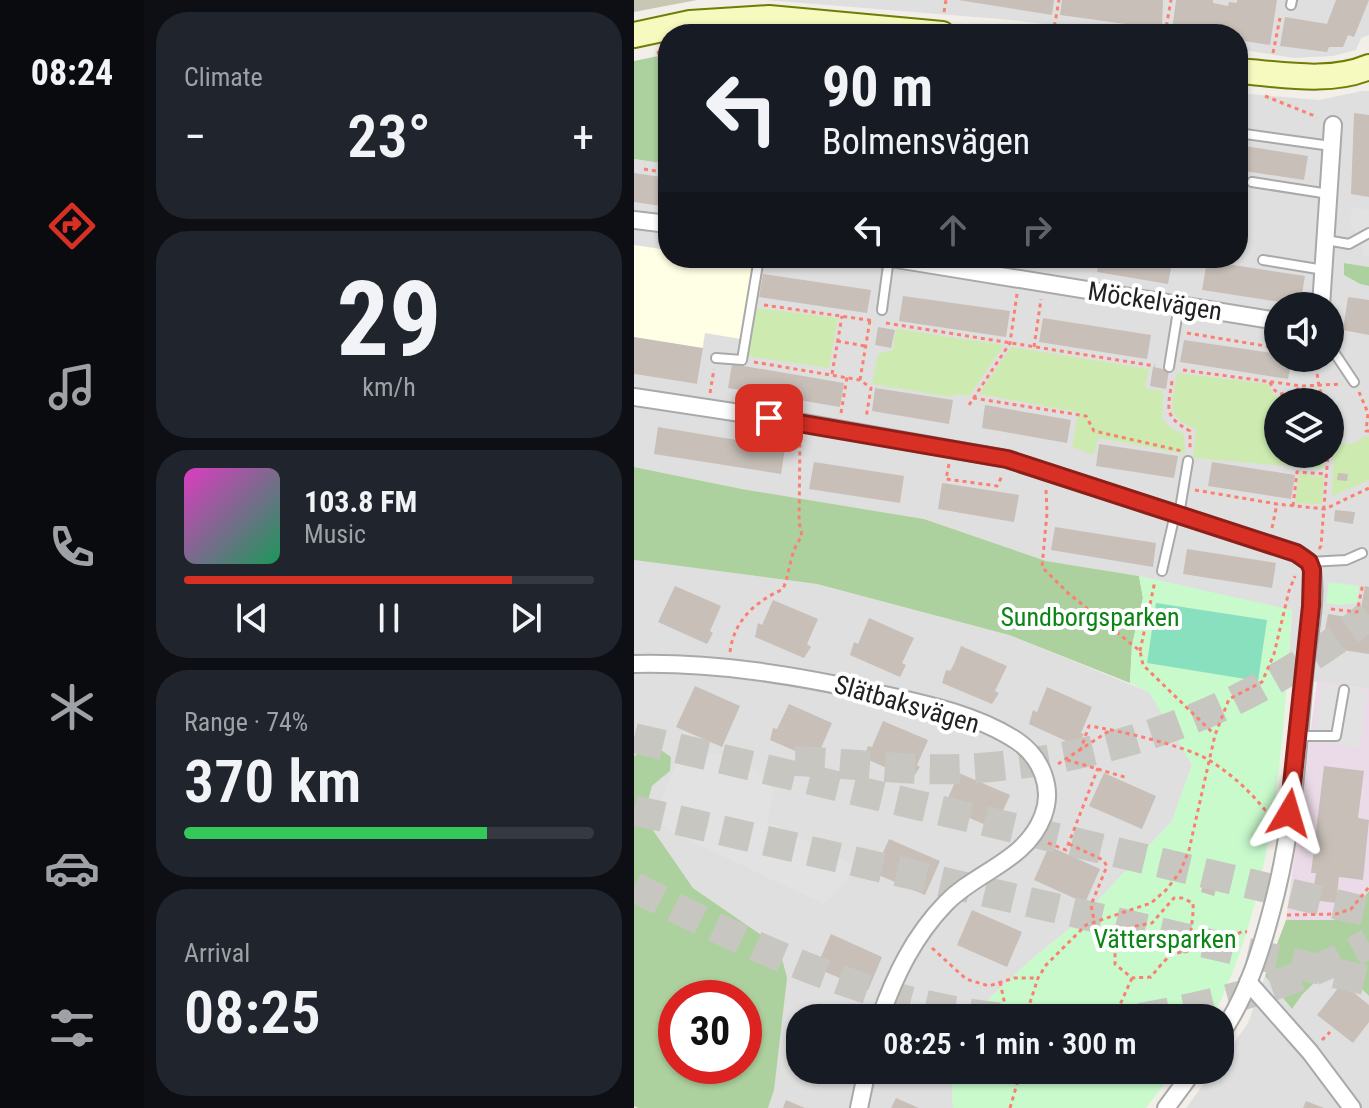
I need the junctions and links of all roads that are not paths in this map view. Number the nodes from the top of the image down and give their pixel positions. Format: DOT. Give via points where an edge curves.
graph roads {
  1 [pos="771,9"];
  2 [pos="685,24"];
  3 [pos="874,24"];
  4 [pos="658,30"];
  5 [pos="634,35"];
  6 [pos="1369,67"];
  7 [pos="1248,72"];
  8 [pos="1333,125"];
  9 [pos="1248,134"];
  10 [pos="1331,146"];
  11 [pos="1252,182"];
  12 [pos="1329,194"];
  13 [pos="634,220"];
  14 [pos="658,223"];
  15 [pos="1369,233"];
  16 [pos="1326,240"];
  17 [pos="1263,260"];
  18 [pos="757,268"];
  19 [pos="888,268"];
  20 [pos="954,268"];
  21 [pos="1325,270"];
  22 [pos="1323,292"];
  23 [pos="1179,304"];
  24 [pos="882,310"];
  25 [pos="1264,319"];
  26 [pos="716,358"];
  27 [pos="1169,367"];
  28 [pos="1344,367"];
  29 [pos="1354,382"];
  30 [pos="634,397"];
  31 [pos="1188,461"];
  32 [pos="1177,515"];
  33 [pos="1362,553"];
  34 [pos="1309,562"];
  35 [pos="1162,571"];
  36 [pos="634,664"];
  37 [pos="1344,690"];
  38 [pos="1299,736"];
  39 [pos="1248,982"];
  40 [pos="885,1004"];
  41 [pos="1234,1015"];
  42 [pos="864,1084"];
  43 [pos="1184,1084"];
  44 [pos="859,1108"];
  45 [pos="1166,1108"];
  46 [pos="1352,1108"];
  1 -- 2 [label="main road"];
  1 -- 3 [label="main road"];
  4 -- 5 [label="main road"];
  6 -- 7 [label="main road" via="1322,77"];
  8 -- 10 [label="street"];
  9 -- 10 [label="lane"];
  10 -- 12 [label="street"];
  11 -- 12 [label="lane"];
  12 -- 16 [label="street"];
  13 -- 14 [label="street"];
  15 -- 16 [label="lane" via="1349,244"];
  16 -- 21 [label="street"];
  17 -- 21 [label="lane"];
  18 -- 26 [label="lane" via="742,360"];
  19 -- 24 [label="lane"];
  20 -- 23 [label="street, Möckelvägen"];
  21 -- 22 [label="street"];
  23 -- 25 [label="street, Möckelvägen"];
  23 -- 27 [label="lane"];
  28 -- 29 [label="lane"];
  30 -- 32 [label="street" via="962,450 1045,470"];
  31 -- 32 [label="lane"];
  32 -- 34 [label="street" via="1296,553"];
  32 -- 35 [label="lane"];
  33 -- 34 [label="lane" via="1346,560"];
  34 -- 38 [label="street" via="1311,606"];
  36 -- 40 [label="street, Slätbaksvägen" via="728,667 819,680 984,724 1033,755 1047,791 1033,836 1018,853 946,902 893,981"];
  37 -- 38 [label="lane" via="1336,736"];
  38 -- 39 [label="street" via="1276,891"];
  39 -- 41 [label="street"];
  39 -- 46 [label="street"];
  42 -- 44 [label="street"];
  43 -- 45 [label="street"];
}
